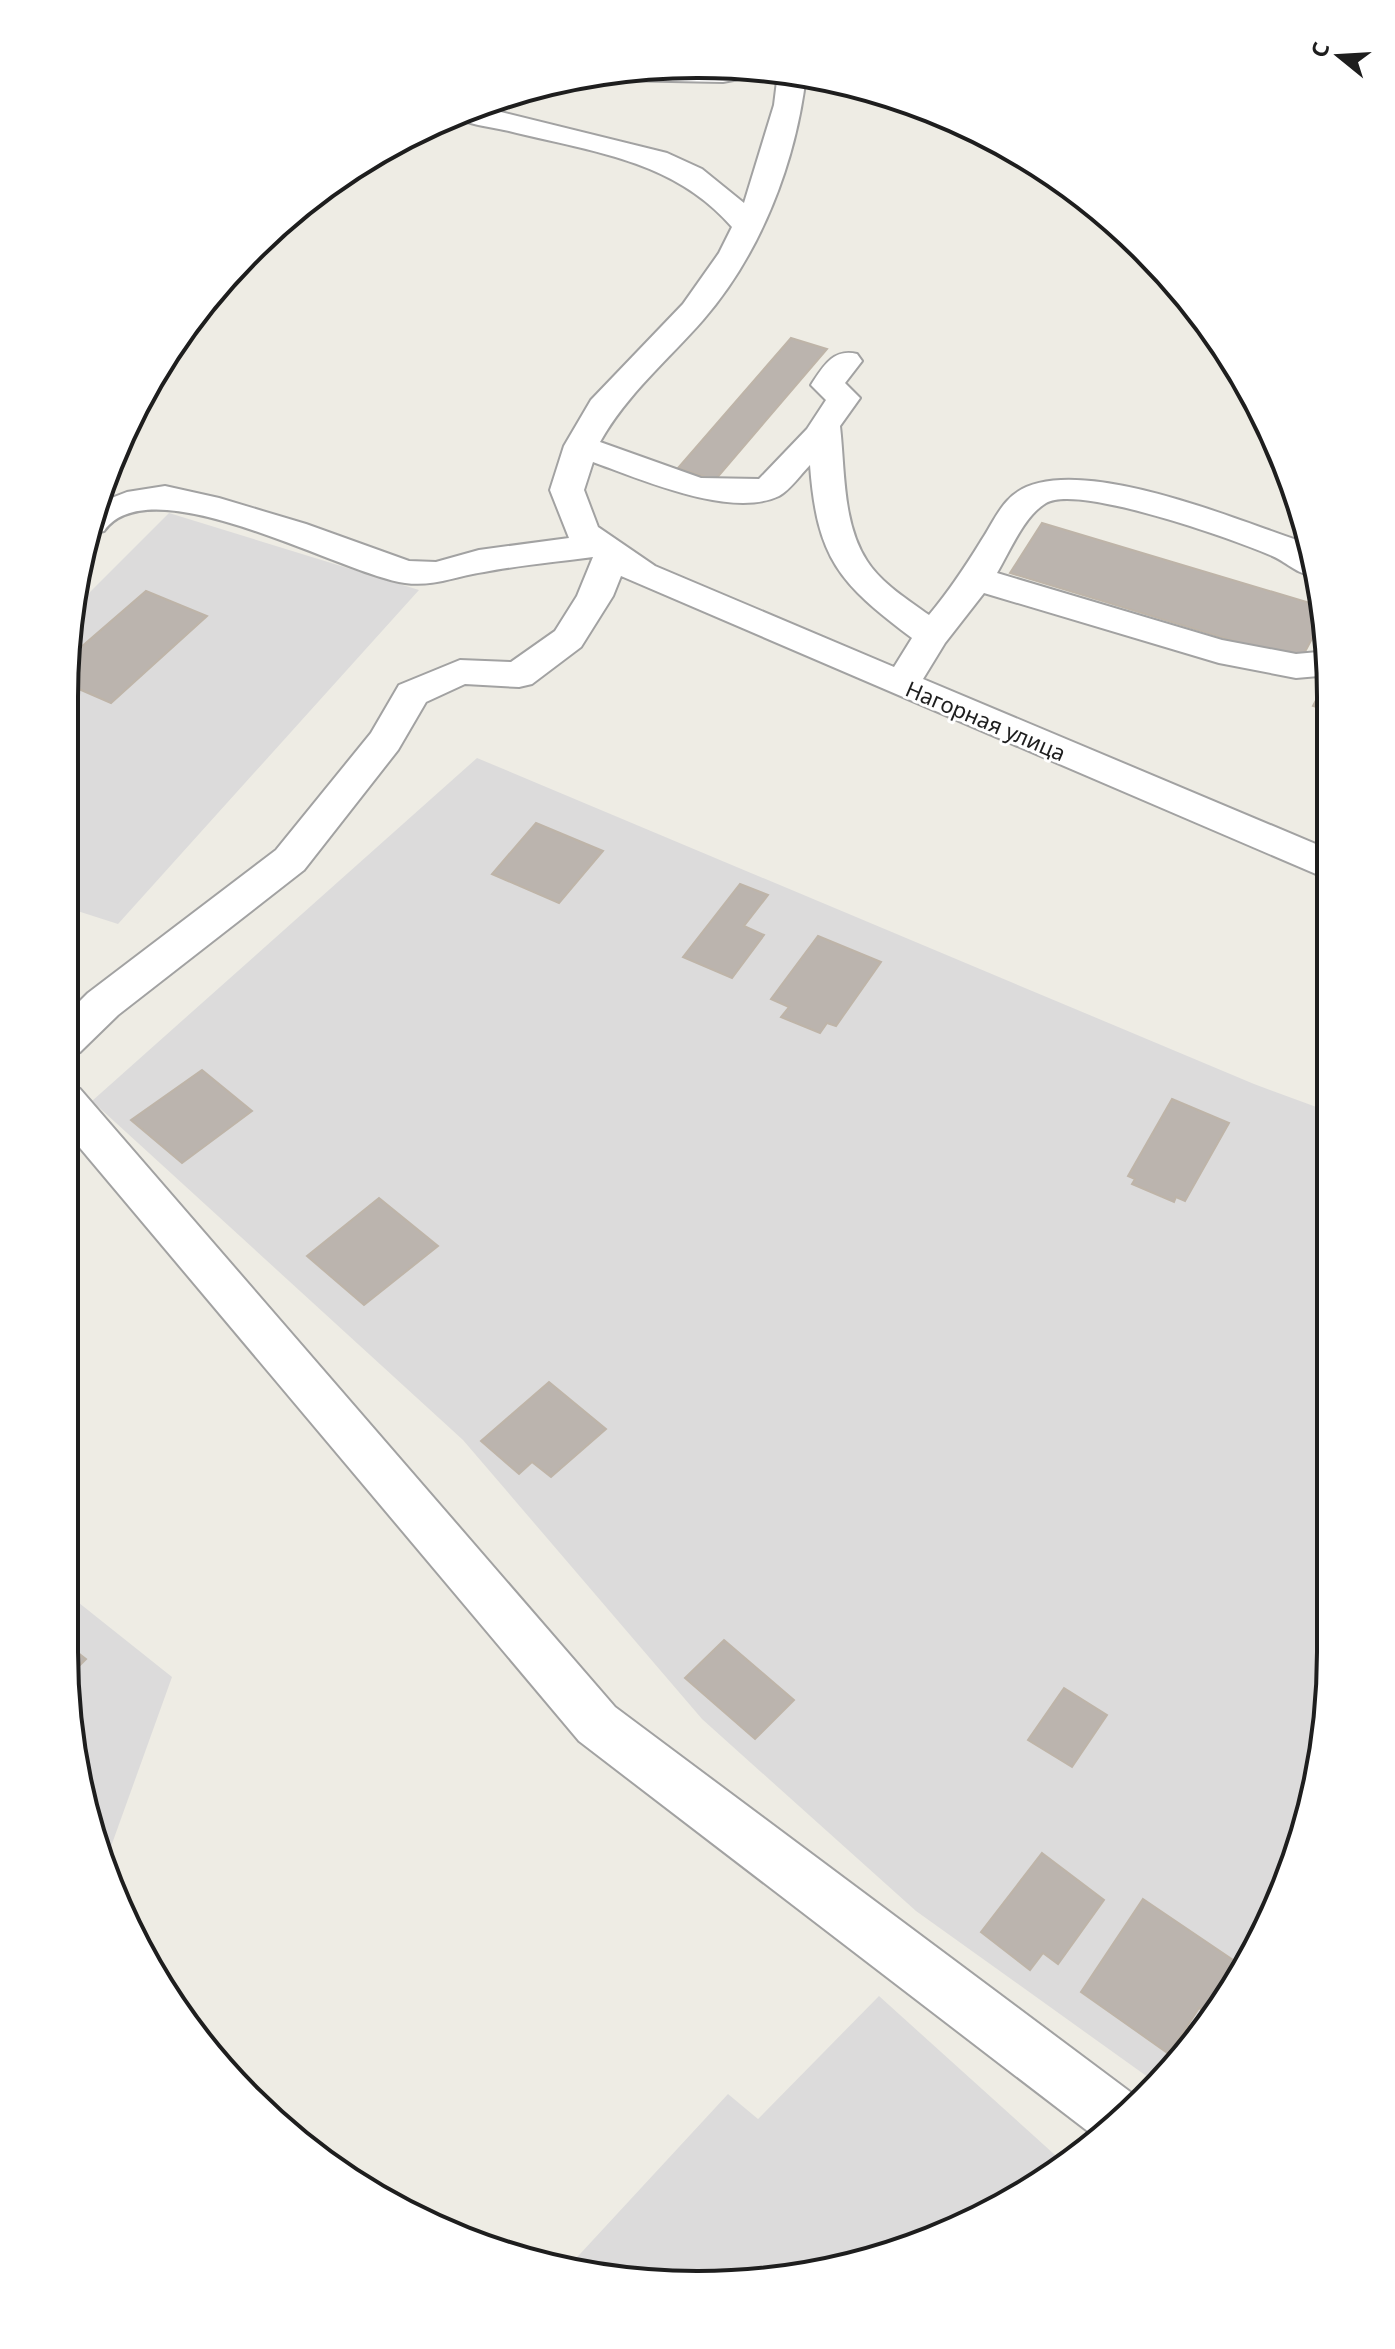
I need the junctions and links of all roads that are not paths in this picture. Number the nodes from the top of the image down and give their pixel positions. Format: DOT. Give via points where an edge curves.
graph roads {
  1 [pos="790,85"];
  2 [pos="483,116"];
  3 [pos="748,226"];
  4 [pos="846,361"];
  5 [pos="824,430"];
  6 [pos="581,446"];
  7 [pos="107,512"];
  8 [pos="618,558"];
  9 [pos="1301,558"];
  10 [pos="975,578"];
  11 [pos="932,635"];
  12 [pos="1316,664"];
  13 [pos="901,684"];
  14 [pos="1317,860"];
  15 [pos="78,1028"];
  16 [pos="78,1116"];
  17 [pos="1110,2113"];
  1 -- 3 [label="street"];
  2 -- 3 [label="street" via="657,159 725,200"];
  3 -- 6 [label="street" via="694,311 603,407"];
  4 -- 5 [label="street" via="827,385 844,398"];
  5 -- 6 [label="street" via="769,488 741,491 697,488"];
  5 -- 11 [label="street" via="836,528 852,567"];
  6 -- 8 [label="street" via="567,490 583,533"];
  7 -- 8 [label="street" via="165,497 294,532 405,572 437,573 479,561"];
  8 -- 13 [label="street, Нагорная улица"];
  8 -- 15 [label="street" via="568,639 519,675 460,672 412,694 385,741 290,860"];
  9 -- 10 [label="street" via="1139,499 1065,488 1037,493 1020,507"];
  10 -- 11 [label="street"];
  10 -- 12 [label="street" via="1219,651 1296,666"];
  11 -- 13 [label="street"];
  13 -- 14 [label="street, Нагорная улица"];
  16 -- 17 [label="street" via="597,1724"];
}
